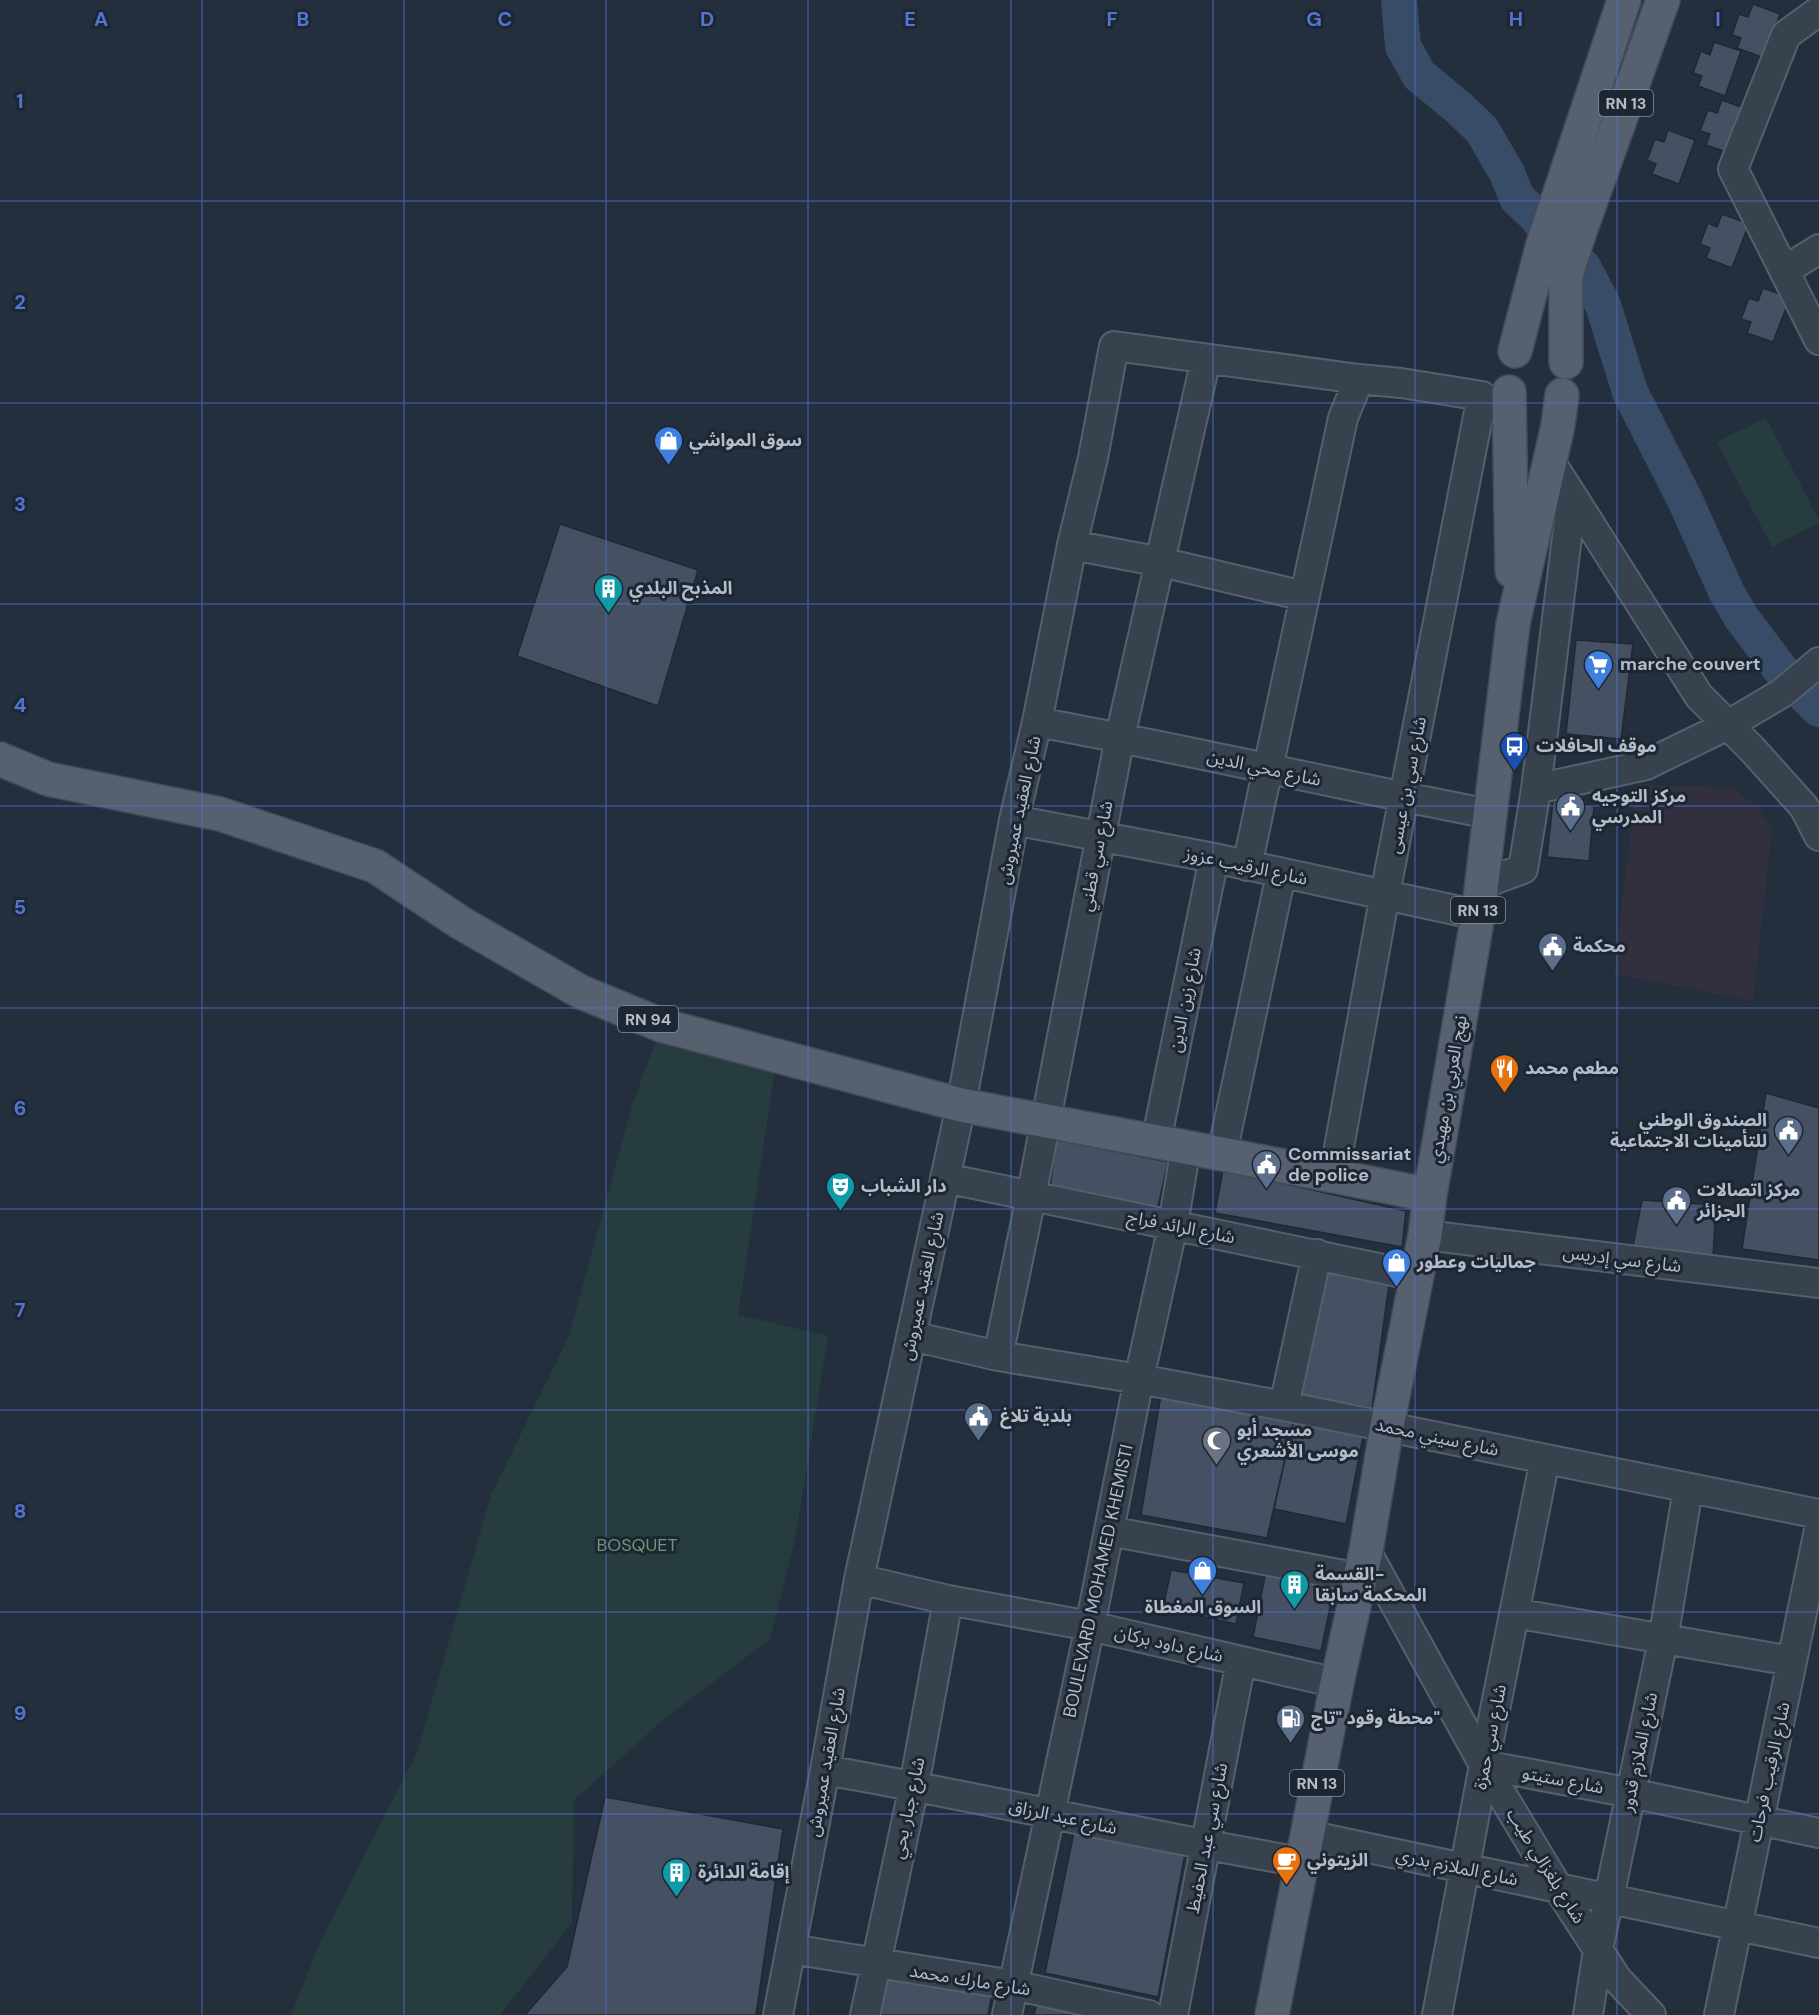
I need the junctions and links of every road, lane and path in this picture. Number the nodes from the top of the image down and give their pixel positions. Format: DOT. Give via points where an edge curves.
graph roads {
  1 [pos="1624,0"];
  2 [pos="1663,0"];
  3 [pos="1819,11"];
  4 [pos="1574,199"];
  5 [pos="1819,249"];
  6 [pos="1784,272"];
  7 [pos="1817,333"];
  8 [pos="1515,351"];
  9 [pos="1206,359"];
  10 [pos="1566,362"];
  11 [pos="1359,379"];
  12 [pos="1495,394"];
  13 [pos="1562,395"];
  14 [pos="1550,461"];
  15 [pos="1572,496"];
  16 [pos="1072,545"];
  17 [pos="1161,562"];
  18 [pos="1304,596"];
  19 [pos="1513,624"];
  20 [pos="1819,662"];
  21 [pos="1037,722"];
  22 [pos="1728,725"];
  23 [pos="1120,737"];
  24 [pos="0,759"];
  25 [pos="1267,768"];
  26 [pos="1536,789"];
  27 [pos="1405,798"];
  28 [pos="1490,814"];
  29 [pos="1014,820"];
  30 [pos="1100,836"];
  31 [pos="1819,836"];
  32 [pos="1214,858"];
  33 [pos="1247,866"];
  34 [pos="1281,874"];
  35 [pos="1385,894"];
  36 [pos="1480,899"];
  37 [pos="961,1105"];
  38 [pos="1045,1122"];
  39 [pos="1171,1145"];
  40 [pos="1222,1154"];
  41 [pos="1334,1175"];
  42 [pos="945,1178"];
  43 [pos="1430,1195"];
  44 [pos="1031,1197"];
  45 [pos="1173,1225"];
  46 [pos="1425,1235"];
  47 [pos="1317,1254"];
  48 [pos="1417,1275"];
  49 [pos="1819,1283"];
  50 [pos="912,1336"];
  51 [pos="998,1356"];
  52 [pos="1139,1379"];
  53 [pos="1284,1406"];
  54 [pos="1388,1426"];
  55 [pos="1545,1459"];
  56 [pos="1688,1489"];
  57 [pos="1819,1514"];
  58 [pos="1819,1530"];
  59 [pos="1109,1531"];
  60 [pos="1363,1564"];
  61 [pos="859,1579"];
  62 [pos="948,1600"];
  63 [pos="1515,1613"];
  64 [pos="1090,1626"];
  65 [pos="1663,1640"];
  66 [pos="1241,1661"];
  67 [pos="1792,1661"];
  68 [pos="1337,1683"];
  69 [pos="1484,1765"];
  70 [pos="825,1770"];
  71 [pos="914,1786"];
  72 [pos="1631,1792"];
  73 [pos="1049,1814"];
  74 [pos="1760,1820"];
  75 [pos="1819,1833"];
  76 [pos="1205,1846"];
  77 [pos="1304,1849"];
  78 [pos="1466,1868"];
  79 [pos="1558,1888"];
  80 [pos="1609,1899"];
  81 [pos="1738,1926"];
  82 [pos="1819,1943"];
  83 [pos="791,1949"];
  84 [pos="1598,1950"];
  85 [pos="875,1964"];
  86 [pos="1013,1985"];
  87 [pos="778,2015"];
  88 [pos="865,2015"];
  89 [pos="1007,2015"];
  90 [pos="1149,2015"];
  91 [pos="1173,2015"];
  92 [pos="1272,2015"];
  93 [pos="1437,2015"];
  94 [pos="1588,2015"];
  95 [pos="1651,2015"];
  96 [pos="1719,2015"];
  1 -- 4 [label="main road, RN 13"];
  2 -- 4 [label="main road, RN 13"];
  3 -- 6 [label="street" via="1786,35 1733,169"];
  4 -- 8 [label="main road, RN 13" via="1543,244"];
  4 -- 10 [label="main road, RN 13" via="1566,275"];
  5 -- 6 [label="street"];
  6 -- 7 [label="street"];
  8 -- 10 [label="main road" via="1532,344 1549,346"];
  8 -- 12 [label="main road"];
  9 -- 11 [label="street"];
  9 -- 16 [label="street, شارع العقيد عميروش" via="1114,346"];
  9 -- 17 [label="street, شارع سي قطني"];
  10 -- 13 [label="main road" via="1569,374"];
  11 -- 12 [label="street"];
  11 -- 18 [label="street" via="1342,417"];
  12 -- 13 [label="main road" via="1541,407"];
  12 -- 19 [label="main road, RN 13"];
  12 -- 27 [label="street, شارع سي بن عيسى"];
  13 -- 14 [label="main road, RN 13"];
  14 -- 15 [label="street"];
  14 -- 19 [label="main road, RN 13"];
  15 -- 22 [label="street" via="1700,696"];
  15 -- 26 [label="street"];
  16 -- 17 [label="street"];
  16 -- 21 [label="street, شارع العقيد عميروش"];
  17 -- 18 [label="street"];
  17 -- 23 [label="street, شارع سي قطني"];
  18 -- 25 [label="street"];
  19 -- 28 [label="main road, نهج العربي بن مهيدي / RN 13"];
  20 -- 22 [label="street" via="1782,693"];
  21 -- 23 [label="street, شارع محي الدين"];
  21 -- 29 [label="street, شارع العقيد عميروش"];
  22 -- 26 [label="street" via="1646,765"];
  22 -- 31 [label="street" via="1804,807"];
  23 -- 25 [label="street, شارع محي الدين"];
  23 -- 30 [label="street, شارع سي قطني"];
  24 -- 37 [label="main road, RN 94" via="48,779 220,814 375,866 461,923 580,992 661,1025"];
  25 -- 27 [label="street, شارع محي الدين"];
  25 -- 33 [label="street"];
  26 -- 36 [label="street" via="1523,869"];
  27 -- 28 [label="street, شارع محي الدين"];
  27 -- 35 [label="street, شارع سي بن عيسى"];
  28 -- 36 [label="main road, نهج العربي بن مهيدي / RN 13"];
  29 -- 30 [label="street, شارع الرقيب عزوز"];
  29 -- 37 [label="street, شارع العقيد عميروش"];
  30 -- 32 [label="street, شارع الرقيب عزوز"];
  30 -- 38 [label="street, شارع سي قطني"];
  32 -- 33 [label="street, شارع الرقيب عزوز"];
  32 -- 39 [label="street, شارع زين الدين"];
  33 -- 34 [label="street, شارع الرقيب عزوز"];
  34 -- 35 [label="street, شارع الرقيب عزوز"];
  34 -- 40 [label="street"];
  35 -- 36 [label="street, شارع الرقيب عزوز"];
  35 -- 41 [label="street, شارع سي بن عيسى"];
  36 -- 43 [label="main road, نهج العربي بن مهيدي / RN 13"];
  37 -- 38 [label="main road, RN 94"];
  37 -- 42 [label="street, شارع العقيد عميروش"];
  38 -- 39 [label="main road, RN 94"];
  38 -- 44 [label="street, شارع سي قطني"];
  39 -- 40 [label="main road, RN 94"];
  39 -- 45 [label="street, BOULEVARD MOHAMED KHEMISTI"];
  40 -- 41 [label="main road, RN 94"];
  41 -- 43 [label="main road, RN 94"];
  42 -- 44 [label="street, شارع الرائد فراج"];
  42 -- 50 [label="street, شارع العقيد عميروش"];
  43 -- 46 [label="main road, نهج العربي بن مهيدي / RN 13"];
  44 -- 45 [label="street, شارع الرائد فراج"];
  44 -- 51 [label="street, شارع سي قطني"];
  45 -- 47 [label="street, شارع الرائد فراج"];
  45 -- 52 [label="street, BOULEVARD MOHAMED KHEMISTI"];
  46 -- 48 [label="main road, نهج العربي بن مهيدي / RN 13"];
  46 -- 49 [label="street, شارع سي إدريس"];
  47 -- 48 [label="street, شارع الرائد فراج"];
  47 -- 53 [label="street"];
  48 -- 54 [label="main road, نهج العربي بن مهيدي / RN 13"];
  50 -- 51 [label="street, شارع سيني محمد"];
  50 -- 61 [label="street, شارع العقيد عميروش"];
  51 -- 52 [label="street, شارع سيني محمد"];
  52 -- 53 [label="street, شارع سيني محمد"];
  52 -- 59 [label="street, BOULEVARD MOHAMED KHEMISTI"];
  53 -- 54 [label="street, شارع سيني محمد"];
  54 -- 55 [label="street, شارع سيني محمد"];
  54 -- 60 [label="main road, نهج العربي بن مهيدي / RN 13"];
  55 -- 56 [label="street, شارع سيني محمد"];
  55 -- 63 [label="street, شارع سي حمزة"];
  56 -- 57 [label="street, شارع سيني محمد"];
  56 -- 65 [label="street, شارع الملازم قدور"];
  58 -- 67 [label="street, شارع الرقيب فرحات"];
  59 -- 60 [label="street"];
  59 -- 64 [label="street, BOULEVARD MOHAMED KHEMISTI"];
  60 -- 68 [label="main road, RN 13"];
  60 -- 69 [label="street, شارع بلغزالي طيب"];
  61 -- 62 [label="street, شارع داود بركان"];
  61 -- 70 [label="street, شارع العقيد عميروش"];
  62 -- 64 [label="street, شارع داود بركان"];
  62 -- 71 [label="street, شارع جبار يحي"];
  63 -- 65 [label="street"];
  63 -- 69 [label="street, شارع سي حمزة"];
  64 -- 66 [label="street, شارع داود بركان"];
  64 -- 73 [label="street, BOULEVARD MOHAMED KHEMISTI"];
  65 -- 67 [label="street"];
  65 -- 72 [label="street, شارع الملازم قدور"];
  66 -- 68 [label="street, شارع داود بركان"];
  66 -- 76 [label="street, شارع سي عبد الحفيظ"];
  67 -- 74 [label="street, شارع الرقيب فرحات"];
  68 -- 77 [label="main road, RN 13"];
  69 -- 72 [label="street, شارع ستيتو"];
  69 -- 78 [label="street, شارع سي حمزة"];
  69 -- 79 [label="street, شارع بلغزالي طيب"];
  70 -- 71 [label="street, شارع عبد الرزاق"];
  70 -- 83 [label="street, شارع العقيد عميروش"];
  71 -- 73 [label="street, شارع عبد الرزاق"];
  71 -- 85 [label="street, شارع جبار يحي"];
  72 -- 74 [label="street, شارع ستيتو"];
  72 -- 80 [label="street, شارع الملازم قدور"];
  73 -- 76 [label="street, شارع عبد الرزاق"];
  73 -- 86 [label="street, BOULEVARD MOHAMED KHEMISTI"];
  74 -- 75 [label="street, شارع ستيتو"];
  74 -- 81 [label="street, شارع الرقيب فرحات"];
  76 -- 77 [label="street, شارع عبد الرزاق"];
  76 -- 91 [label="street, شارع سي عبد الحفيظ"];
  77 -- 78 [label="street, شارع الملازم بدري"];
  77 -- 92 [label="main road, RN 13"];
  78 -- 79 [label="street, شارع الملازم بدري"];
  78 -- 93 [label="street, شارع سي حمزة"];
  79 -- 80 [label="street, شارع الملازم بدري"];
  79 -- 84 [label="street, شارع بلغزالي طيب"];
  80 -- 81 [label="street, شارع الملازم بدري"];
  80 -- 84 [label="street, شارع الملازم قدور"];
  81 -- 82 [label="street, شارع الملازم بدري"];
  81 -- 96 [label="street, شارع الرقيب فرحات"];
  83 -- 85 [label="street, شارع مارك محمد"];
  83 -- 87 [label="street, شارع العقيد عميروش"];
  84 -- 94 [label="street, شارع الملازم قدور"];
  84 -- 95 [label="street, شارع بلغزالي طيب" via="1617,1979"];
  85 -- 86 [label="street, شارع مارك محمد"];
  85 -- 88 [label="street, شارع جبار يحي"];
  86 -- 89 [label="street, BOULEVARD MOHAMED KHEMISTI"];
  86 -- 90 [label="street, شارع مارك محمد"];
}
